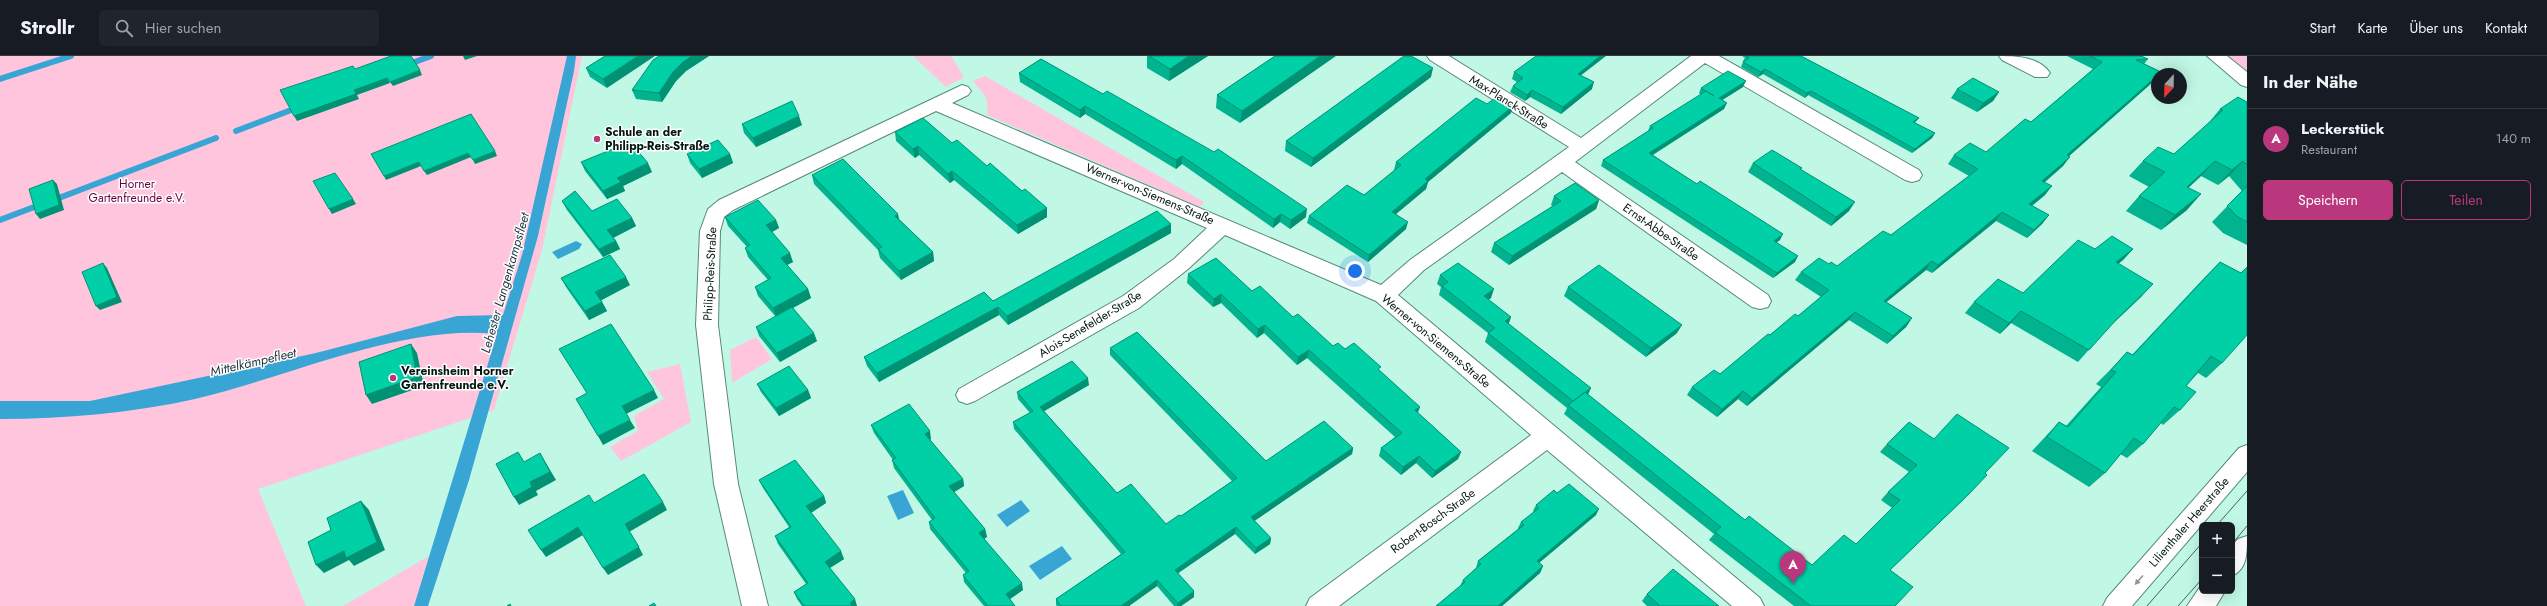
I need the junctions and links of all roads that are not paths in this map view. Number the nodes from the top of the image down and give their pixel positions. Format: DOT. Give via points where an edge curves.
graph roads {
  1 [pos="1436,56"];
  2 [pos="1704,56"];
  3 [pos="2008,56"];
  4 [pos="2216,56"];
  5 [pos="2041,73"];
  6 [pos="2247,81"];
  7 [pos="962,92"];
  8 [pos="936,104"];
  9 [pos="1582,147"];
  10 [pos="1562,162"];
  11 [pos="1912,175"];
  12 [pos="1223,225"];
  13 [pos="1384,295"];
  14 [pos="1760,301"];
  15 [pos="968,395"];
  16 [pos="1548,436"];
  17 [pos="2247,455"];
  18 [pos="2247,547"];
  19 [pos="2235,561"];
  20 [pos="2210,594"];
  21 [pos="755,606"];
  22 [pos="1318,606"];
  23 [pos="1751,606"];
  24 [pos="2116,606"];
  25 [pos="2200,606"];
  1 -- 9 [label="street, Max-Planck-Straße"];
  2 -- 9 [label="street"];
  2 -- 11 [label="street"];
  3 -- 5 [label="street"];
  4 -- 6 [label="street"];
  7 -- 8 [label="street, Philipp-Reis-Straße"];
  8 -- 12 [label="street, Werner-von-Siemens-Straße"];
  8 -- 21 [label="street, Philipp-Reis-Straße" via="726,204 715,214 712,222 707,325 717,418 726,484"];
  9 -- 10 [label="street"];
  10 -- 13 [label="street" via="1417,265"];
  10 -- 14 [label="street, Ernst-Abbe-Straße"];
  12 -- 13 [label="street, Werner-von-Siemens-Straße"];
  12 -- 15 [label="street, Alois-Senefelder-Straße" via="1181,264 1131,302"];
  13 -- 16 [label="street, Werner-von-Siemens-Straße"];
  16 -- 22 [label="street, Robert-Bosch-Straße"];
  16 -- 23 [label="street, Werner-von-Siemens-Straße"];
  17 -- 24 [label="street, Lilienthaler Heerstraße, one-way"];
  18 -- 19 [label="street"];
  20 -- 25 [label="street"];
}
